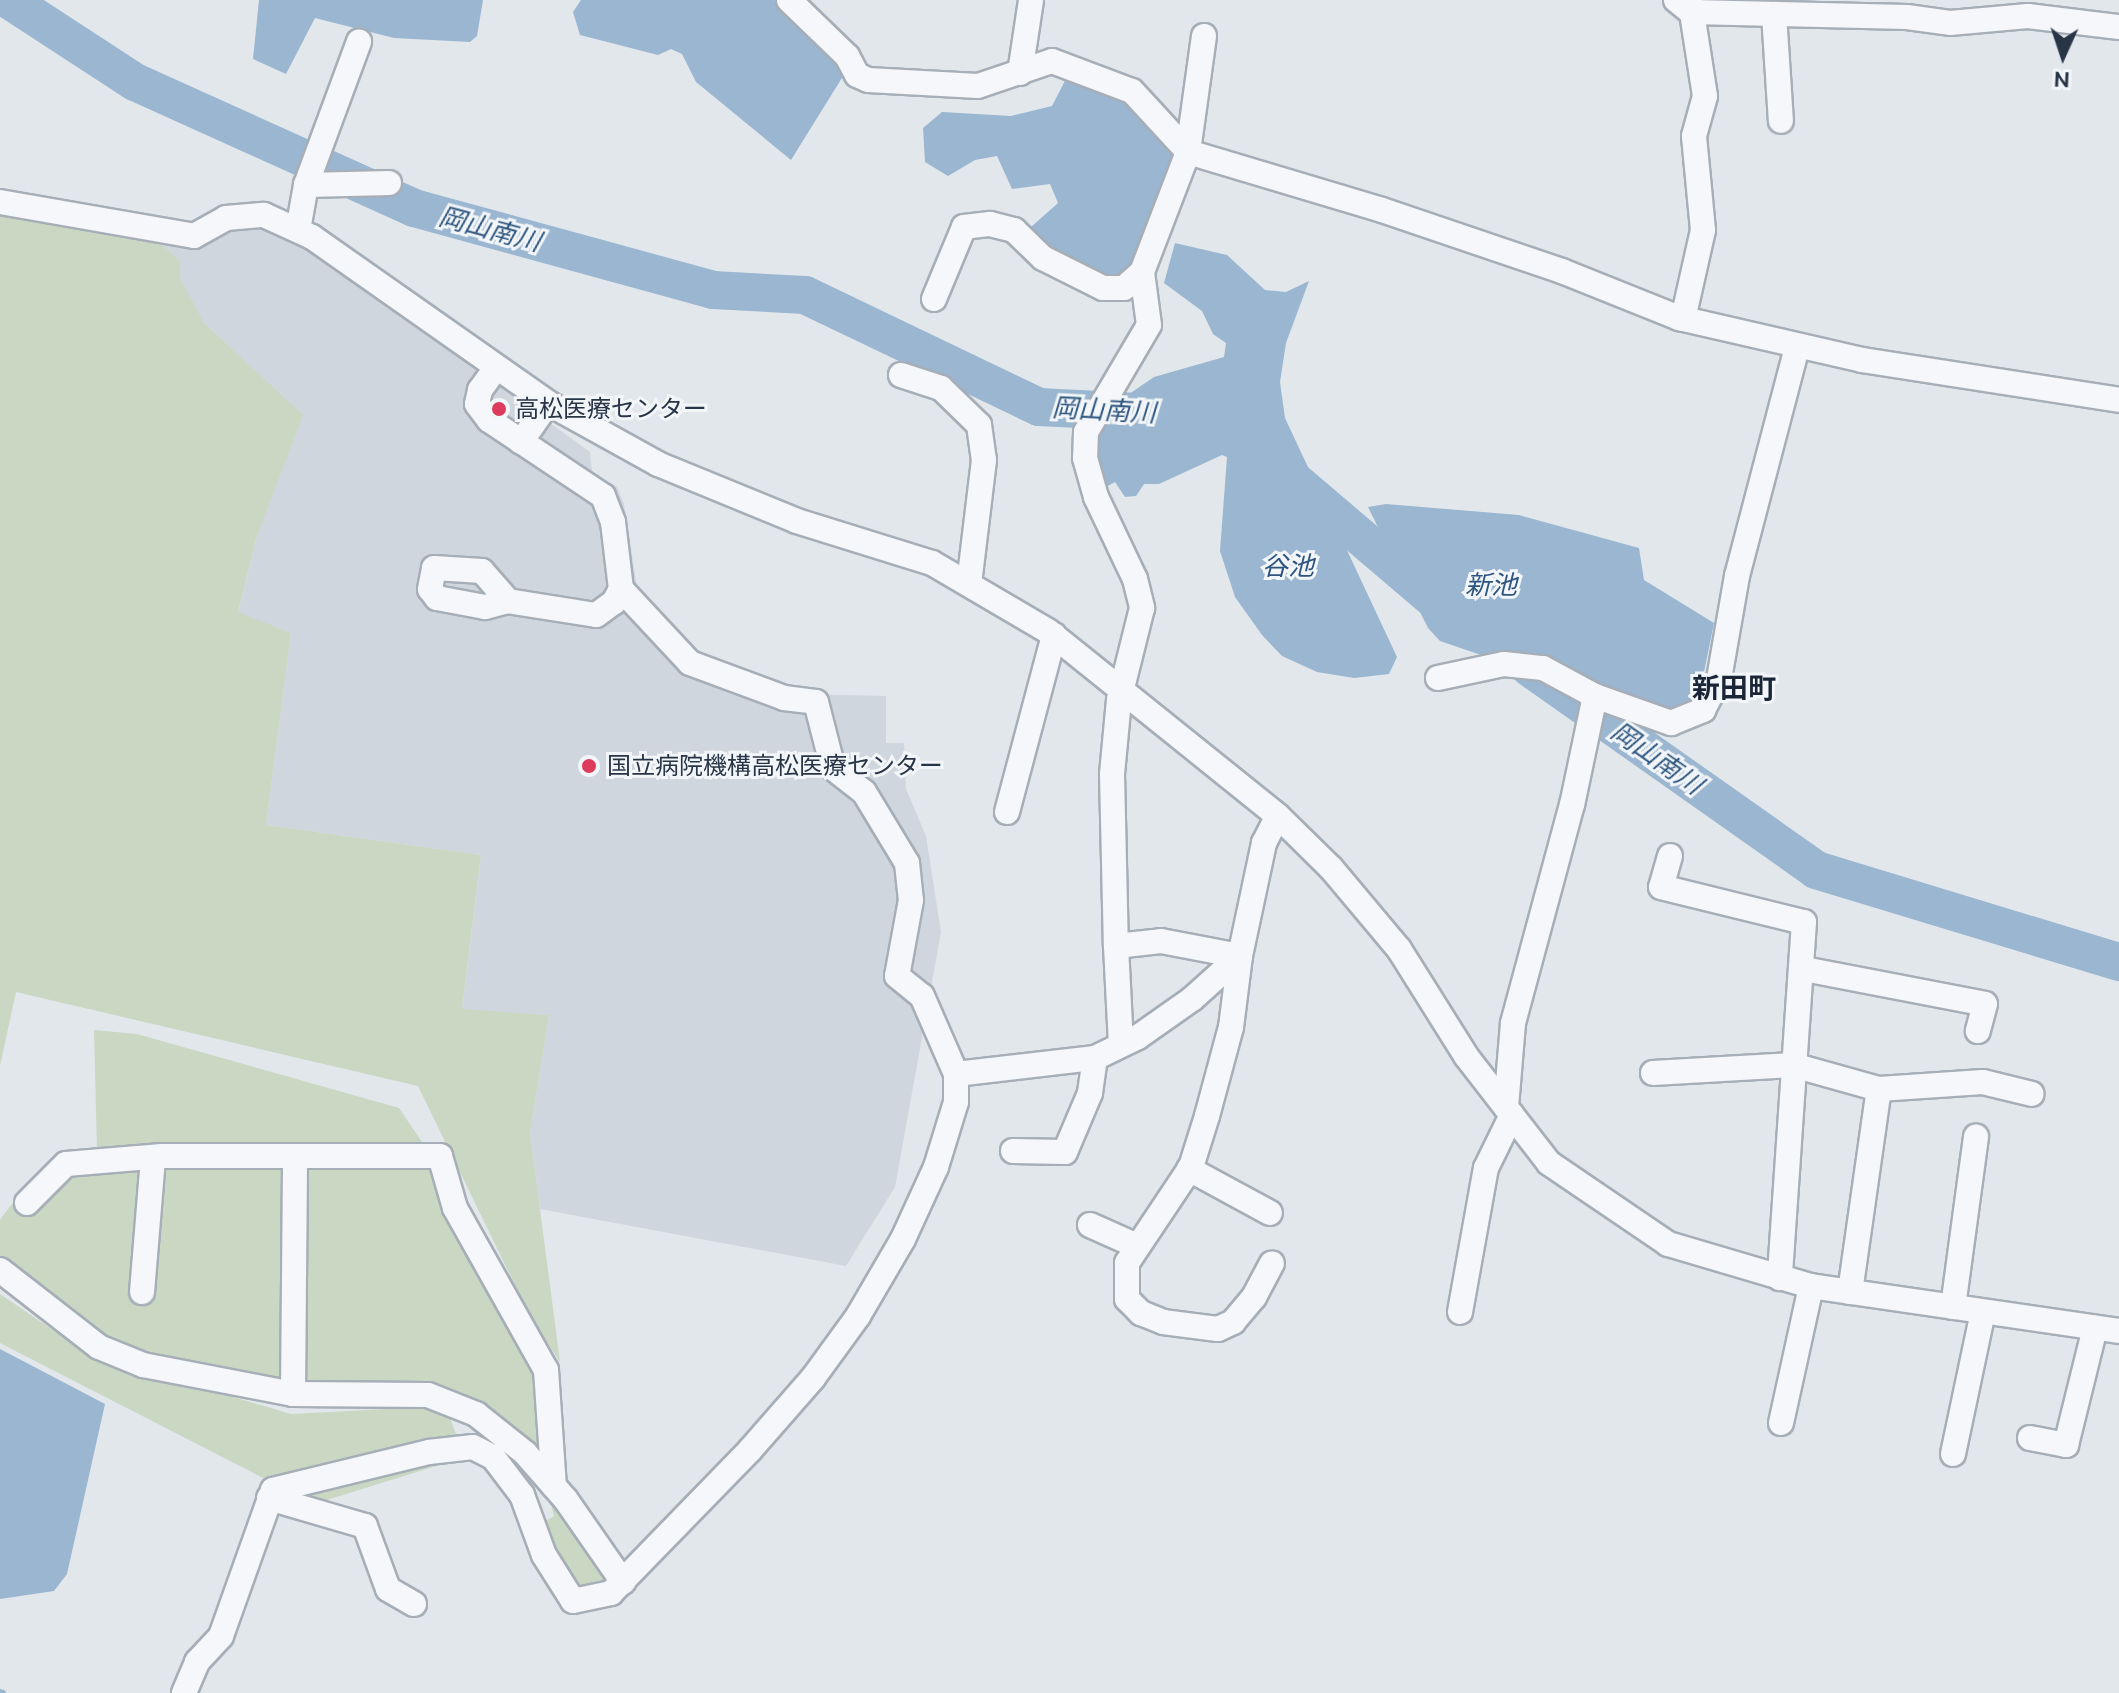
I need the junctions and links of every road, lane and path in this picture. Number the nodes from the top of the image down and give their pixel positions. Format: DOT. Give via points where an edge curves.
graph roads {
  1 [pos="789,0"];
  2 [pos="1031,0"];
  3 [pos="1686,4"];
  4 [pos="2019,8"];
  5 [pos="1774,14"];
  6 [pos="2119,27"];
  7 [pos="1204,36"];
  8 [pos="359,42"];
  9 [pos="1020,73"];
  10 [pos="1781,121"];
  11 [pos="1188,152"];
  12 [pos="389,183"];
  13 [pos="306,185"];
  14 [pos="0,202"];
  15 [pos="298,230"];
  16 [pos="1142,272"];
  17 [pos="934,299"];
  18 [pos="1683,319"];
  19 [pos="1797,348"];
  20 [pos="496,368"];
  21 [pos="901,375"];
  22 [pos="2119,400"];
  23 [pos="548,403"];
  24 [pos="521,442"];
  25 [pos="969,584"];
  26 [pos="621,589"];
  27 [pos="508,601"];
  28 [pos="1054,635"];
  29 [pos="1438,678"];
  30 [pos="1123,690"];
  31 [pos="1595,696"];
  32 [pos="1007,812"];
  33 [pos="1278,816"];
  34 [pos="1670,856"];
  35 [pos="1116,946"];
  36 [pos="1240,956"];
  37 [pos="1804,969"];
  38 [pos="1978,1031"];
  39 [pos="1121,1044"];
  40 [pos="1095,1058"];
  41 [pos="1793,1065"];
  42 [pos="1653,1073"];
  43 [pos="956,1074"];
  44 [pos="1879,1089"];
  45 [pos="2032,1094"];
  46 [pos="1509,1111"];
  47 [pos="1976,1137"];
  48 [pos="1013,1151"];
  49 [pos="153,1157"];
  50 [pos="295,1157"];
  51 [pos="1189,1169"];
  52 [pos="27,1203"];
  53 [pos="1270,1213"];
  54 [pos="1090,1225"];
  55 [pos="1137,1246"];
  56 [pos="1272,1263"];
  57 [pos="0,1270"];
  58 [pos="1780,1278"];
  59 [pos="1811,1286"];
  60 [pos="142,1292"];
  61 [pos="1850,1292"];
  62 [pos="1953,1307"];
  63 [pos="1460,1312"];
  64 [pos="1983,1312"];
  65 [pos="2107,1329"];
  66 [pos="293,1394"];
  67 [pos="1781,1423"];
  68 [pos="2030,1438"];
  69 [pos="1953,1454"];
  70 [pos="554,1486"];
  71 [pos="269,1498"];
  72 [pos="623,1582"];
  73 [pos="414,1604"];
  74 [pos="184,1693"];
  1 -- 9 [label="street" via="847,56 857,75 868,80 978,86"];
  2 -- 9 [label="street"];
  3 -- 5 [label="street"];
  3 -- 18 [label="street" via="1705,96 1694,136 1703,230"];
  4 -- 5 [label="street" via="1950,23"];
  4 -- 6 [label="street"];
  5 -- 10 [label="street"];
  7 -- 11 [label="street"];
  8 -- 13 [label="street"];
  9 -- 11 [label="street" via="1052,61 1132,91"];
  11 -- 16 [label="street"];
  11 -- 18 [label="street" via="1412,220"];
  12 -- 13 [label="street"];
  13 -- 15 [label="street"];
  14 -- 15 [label="street" via="194,236 226,218 264,215"];
  15 -- 20 [label="street"];
  16 -- 17 [label="street" via="1124,288 1103,288 1043,258 1014,230 990,224 964,227"];
  16 -- 30 [label="street" via="1149,325 1086,432 1085,458 1142,608"];
  18 -- 19 [label="street"];
  19 -- 22 [label="street"];
  19 -- 31 [label="street" via="1737,576 1719,679 1703,710 1671,723"];
  20 -- 23 [label="street"];
  20 -- 24 [label="street" via="478,398 489,420"];
  21 -- 25 [label="street" via="941,388 979,425 984,460"];
  23 -- 24 [label="street"];
  23 -- 25 [label="street" via="658,464 797,521 932,563"];
  24 -- 26 [label="street" via="603,496 613,522"];
  25 -- 28 [label="street"];
  26 -- 27 [label="street" via="596,615"];
  26 -- 43 [label="street" via="690,663 784,698 816,702 833,768 864,792 907,863 911,900 897,976 922,996"];
  28 -- 30 [label="street"];
  28 -- 32 [label="street"];
  29 -- 31 [label="street" via="1504,664 1543,668"];
  30 -- 33 [label="street"];
  30 -- 35 [label="street" via="1112,774"];
  31 -- 46 [label="street" via="1572,805 1513,1023"];
  33 -- 36 [label="street" via="1264,843"];
  33 -- 46 [label="street" via="1399,949 1466,1056"];
  34 -- 37 [label="street" via="1661,887 1804,922"];
  35 -- 36 [label="street" via="1161,941"];
  35 -- 39 [label="street"];
  36 -- 39 [label="street" via="1192,999"];
  36 -- 51 [label="street" via="1231,1027"];
  37 -- 38 [label="street" via="1985,1004"];
  37 -- 41 [label="street"];
  39 -- 40 [label="street"];
  40 -- 43 [label="street"];
  40 -- 48 [label="street" via="1090,1093 1065,1152"];
  41 -- 42 [label="street"];
  41 -- 44 [label="street"];
  41 -- 58 [label="street"];
  43 -- 72 [label="street" via="956,1102 936,1167 858,1316 813,1378"];
  44 -- 45 [label="street" via="1983,1082"];
  44 -- 61 [label="street"];
  46 -- 58 [label="street" via="1549,1163 1668,1244"];
  46 -- 63 [label="street" via="1486,1168"];
  47 -- 62 [label="street"];
  49 -- 50 [label="street"];
  49 -- 52 [label="street" via="66,1164"];
  49 -- 60 [label="street"];
  50 -- 66 [label="street"];
  50 -- 70 [label="street" via="440,1156 455,1208 546,1370"];
  51 -- 53 [label="street"];
  51 -- 55 [label="street"];
  54 -- 55 [label="street"];
  55 -- 56 [label="street" via="1124,1278 1127,1299 1141,1313 1163,1322 1218,1329 1233,1322 1254,1297"];
  57 -- 66 [label="street" via="99,1347 143,1365"];
  58 -- 59 [label="street"];
  59 -- 61 [label="street"];
  59 -- 67 [label="street"];
  61 -- 62 [label="street"];
  62 -- 64 [label="street"];
  64 -- 65 [label="street"];
  64 -- 69 [label="street"];
  65 -- 68 [label="street" via="2066,1445"];
  66 -- 70 [label="street" via="428,1395 476,1414 525,1453"];
  70 -- 72 [label="street"];
  71 -- 72 [label="street" via="273,1490 429,1452 473,1447 510,1475 534,1519 544,1555 573,1601 594,1600"];
  71 -- 73 [label="street" via="365,1526 388,1589"];
  71 -- 74 [label="street" via="221,1636 197,1662"];
}
